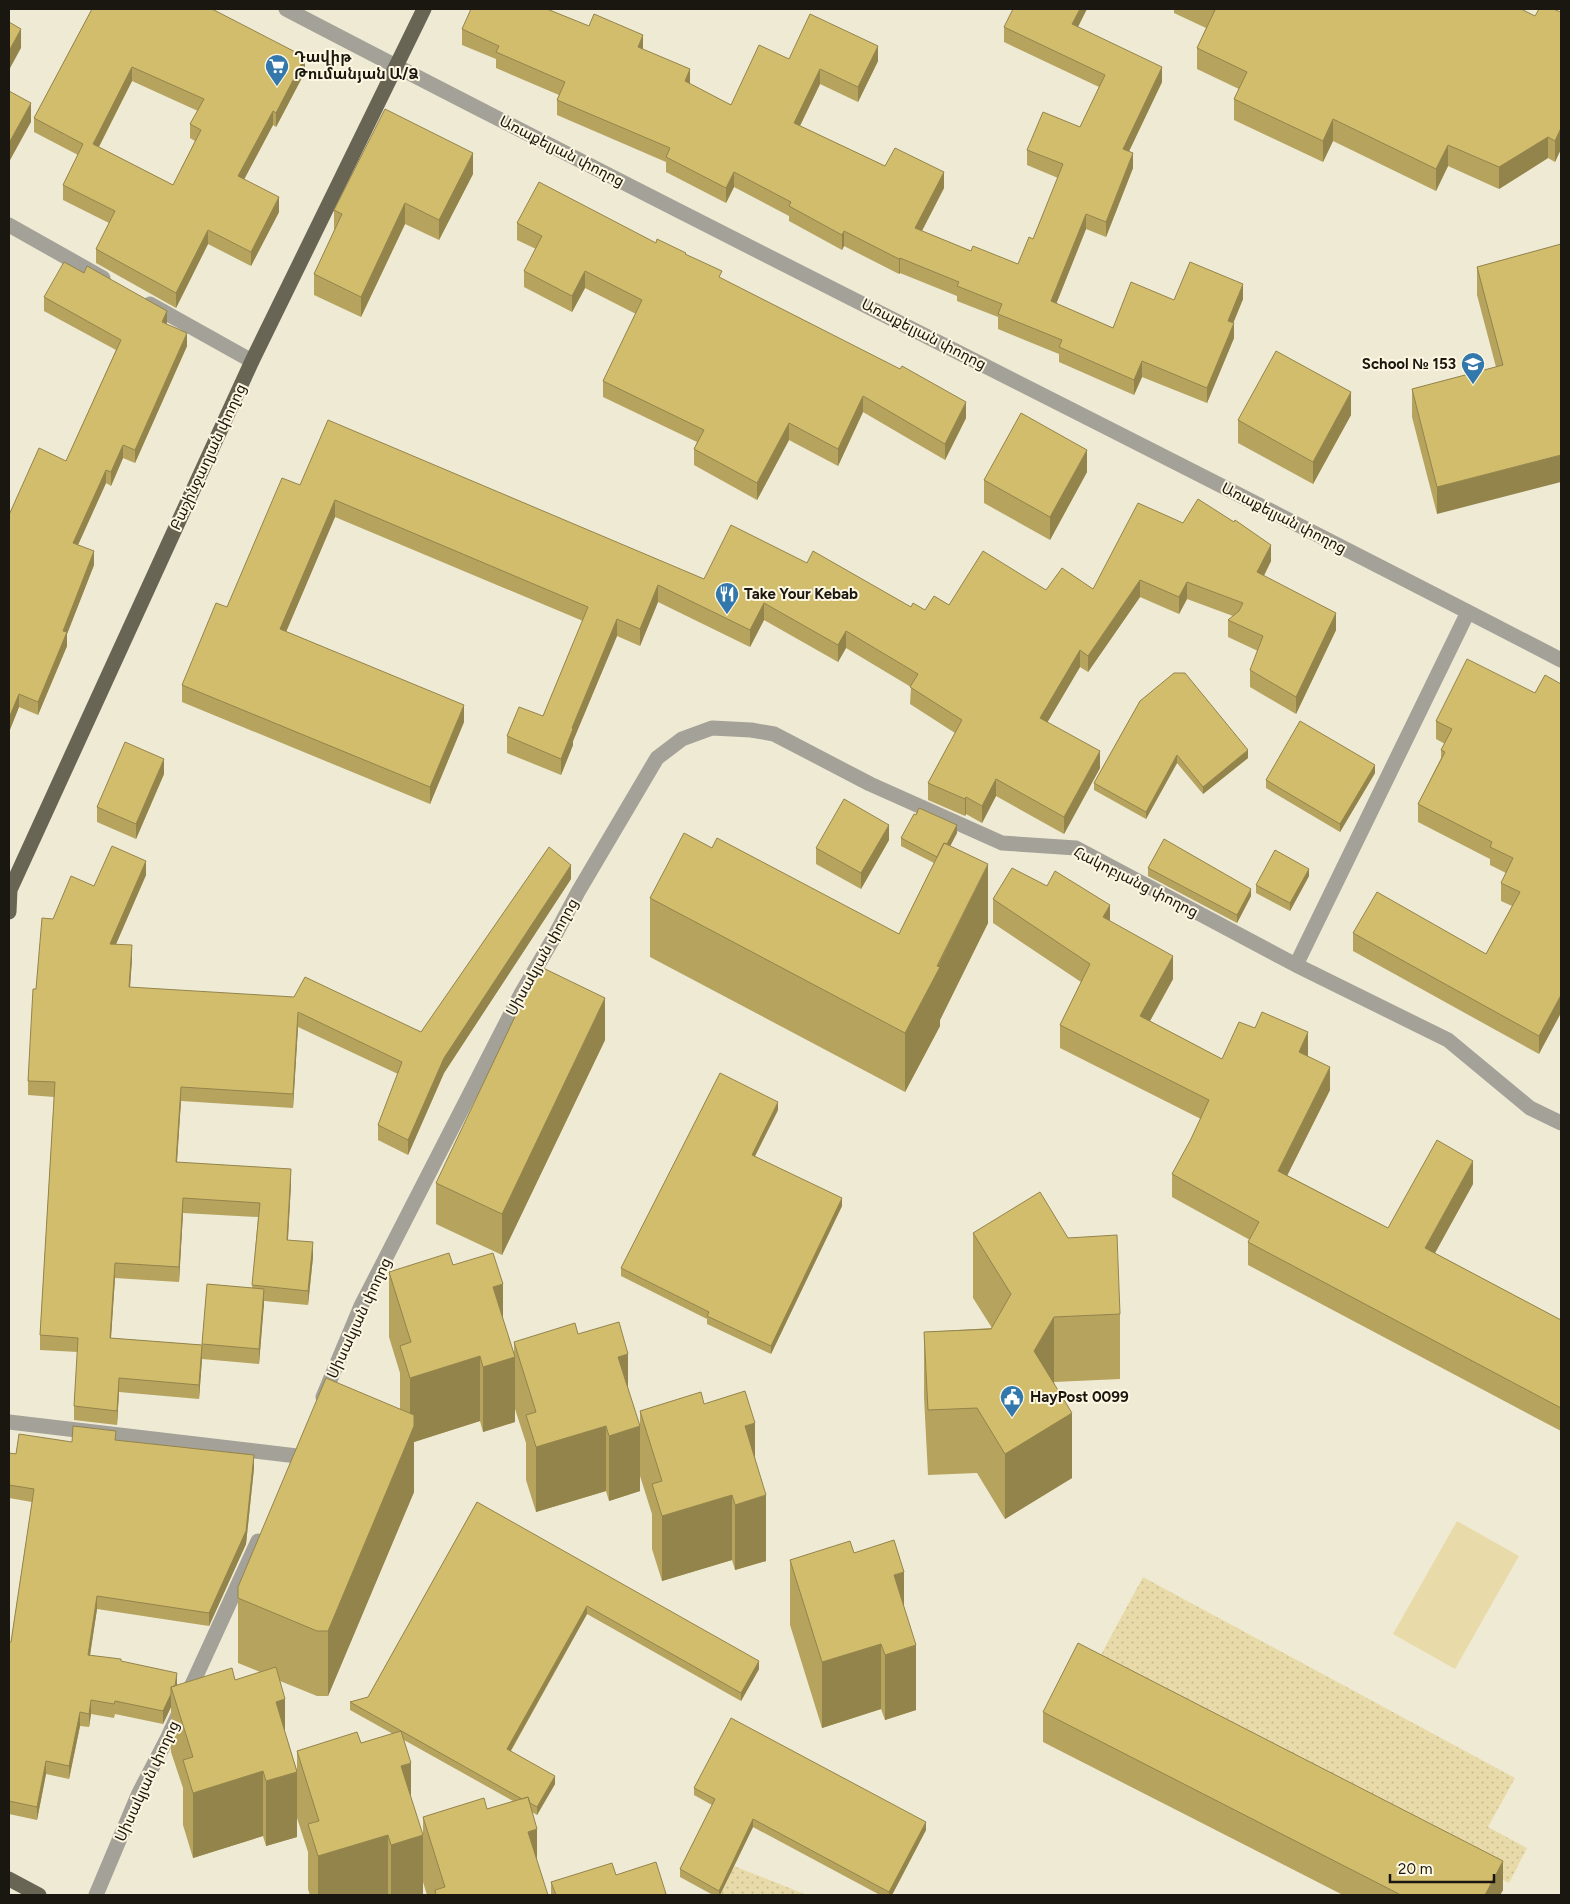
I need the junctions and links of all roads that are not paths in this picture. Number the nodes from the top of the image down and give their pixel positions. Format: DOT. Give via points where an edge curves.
graph roads {
  1 [pos="286,9"];
  2 [pos="424,9"];
  3 [pos="396,67"];
  4 [pos="9,225"];
  5 [pos="113,284"];
  6 [pos="139,298"];
  7 [pos="252,361"];
  8 [pos="1468,612"];
  9 [pos="1561,660"];
  10 [pos="657,758"];
  11 [pos="10,890"];
  12 [pos="9,912"];
  13 [pos="1296,965"];
  14 [pos="1561,1123"];
  15 [pos="316,1414"];
  16 [pos="9,1422"];
  17 [pos="304,1439"];
  18 [pos="297,1456"];
  19 [pos="288,1474"];
  20 [pos="264,1528"];
  21 [pos="9,1880"];
  22 [pos="40,1895"];
  23 [pos="96,1895"];
  1 -- 3 [label="street, Առաքելյան փողոց"];
  2 -- 3 [label="main road, Բաշինջաղյան փողոց"];
  3 -- 7 [label="main road, Բաշինջաղյան փողոց"];
  3 -- 8 [label="street, Առաքելյան փողոց"];
  4 -- 5 [label="street"];
  6 -- 7 [label="street"];
  7 -- 11 [label="main road, Բաշինջաղյան փողոց"];
  8 -- 9 [label="street, Առաքելյան փողոց"];
  8 -- 13 [label="street"];
  10 -- 13 [label="street, Հակոբյանց փողոց" via="682,739 712,728 774,734 870,784 1002,842 1076,848"];
  10 -- 15 [label="street, Սիսակյան փողոց" via="522,992 362,1306"];
  11 -- 12 [label="main road, Բաշինջաղյան փողոց"];
  13 -- 14 [label="street, Հակոբյանց փողոց" via="1448,1040 1530,1108"];
  16 -- 18 [label="street"];
  17 -- 18 [label="street"];
  18 -- 19 [label="street"];
  20 -- 23 [label="street, Սիսակյան փողոց" via="139,1793"];
  21 -- 22 [label="main road"];
}
